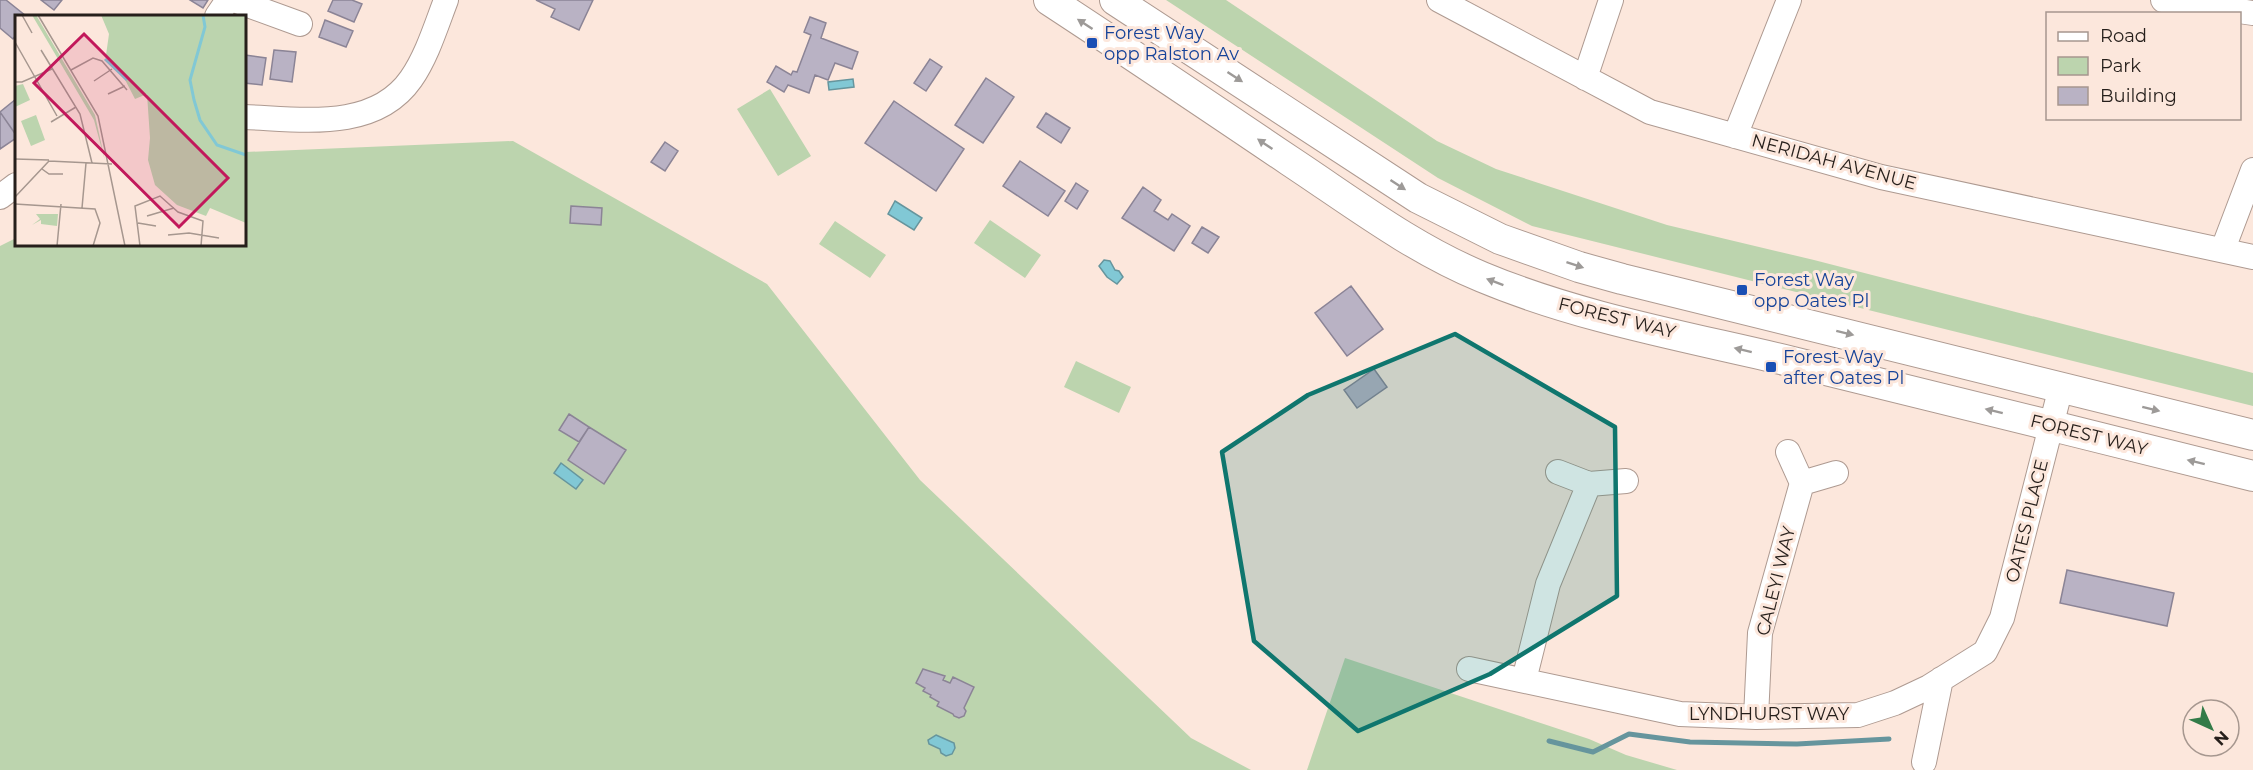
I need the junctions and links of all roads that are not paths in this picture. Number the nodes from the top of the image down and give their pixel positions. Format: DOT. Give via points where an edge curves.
graph roads {
  1 [pos="228,0"];
  2 [pos="234,0"];
  3 [pos="446,0"];
  4 [pos="1049,0"];
  5 [pos="1115,0"];
  6 [pos="1439,0"];
  7 [pos="1611,0"];
  8 [pos="1789,0"];
  9 [pos="2163,0"];
  10 [pos="2253,13"];
  11 [pos="218,15"];
  12 [pos="300,24"];
  13 [pos="1585,78"];
  14 [pos="246,117"];
  15 [pos="1735,136"];
  16 [pos="2253,171"];
  17 [pos="15,186"];
  18 [pos="0,197"];
  19 [pos="2223,249"];
  20 [pos="2253,257"];
  21 [pos="2061,387"];
  22 [pos="2051,425"];
  23 [pos="2253,435"];
  24 [pos="1788,452"];
  25 [pos="1558,472"];
  26 [pos="1836,473"];
  27 [pos="2253,476"];
  28 [pos="1626,481"];
  29 [pos="1802,483"];
  30 [pos="1588,484"];
  31 [pos="1985,652"];
  32 [pos="1469,669"];
  33 [pos="1941,679"];
  34 [pos="1524,680"];
  35 [pos="1756,717"];
  36 [pos="1924,762"];
  1 -- 11 [label="street"];
  2 -- 12 [label="street"];
  3 -- 14 [label="street" via="421,60 410,80 392,99 373,110 329,119"];
  22 -- 4 [label="main road, FOREST WAY, one-way" via="1605,317 1531,296 1478,275 1348,202"];
  5 -- 21 [label="main road, one-way" via="1418,198 1500,239 1579,267"];
  6 -- 13 [label="street, NERIDAH AVENUE"];
  7 -- 13 [label="street"];
  8 -- 15 [label="street"];
  9 -- 10 [label="street"];
  13 -- 15 [label="street, NERIDAH AVENUE" via="1650,112"];
  15 -- 19 [label="street, NERIDAH AVENUE" via="1881,177"];
  16 -- 19 [label="street"];
  17 -- 18 [label="street"];
  19 -- 20 [label="street, NERIDAH AVENUE"];
  21 -- 22 [label="street, OATES PLACE"];
  21 -- 23 [label="main road, one-way"];
  27 -- 22 [label="main road, FOREST WAY, one-way"];
  22 -- 31 [label="street, OATES PLACE" via="2002,618"];
  24 -- 29 [label="street"];
  25 -- 30 [label="street"];
  26 -- 29 [label="street"];
  28 -- 30 [label="street"];
  29 -- 35 [label="street, CALEYI WAY" via="1760,633"];
  30 -- 34 [label="street" via="1548,584"];
  31 -- 33 [label="street, LYNDHURST WAY"];
  32 -- 34 [label="street, LYNDHURST WAY"];
  33 -- 35 [label="street, LYNDHURST WAY" via="1895,704 1858,715"];
  33 -- 36 [label="street"];
  34 -- 35 [label="street, LYNDHURST WAY" via="1680,714"];
}
